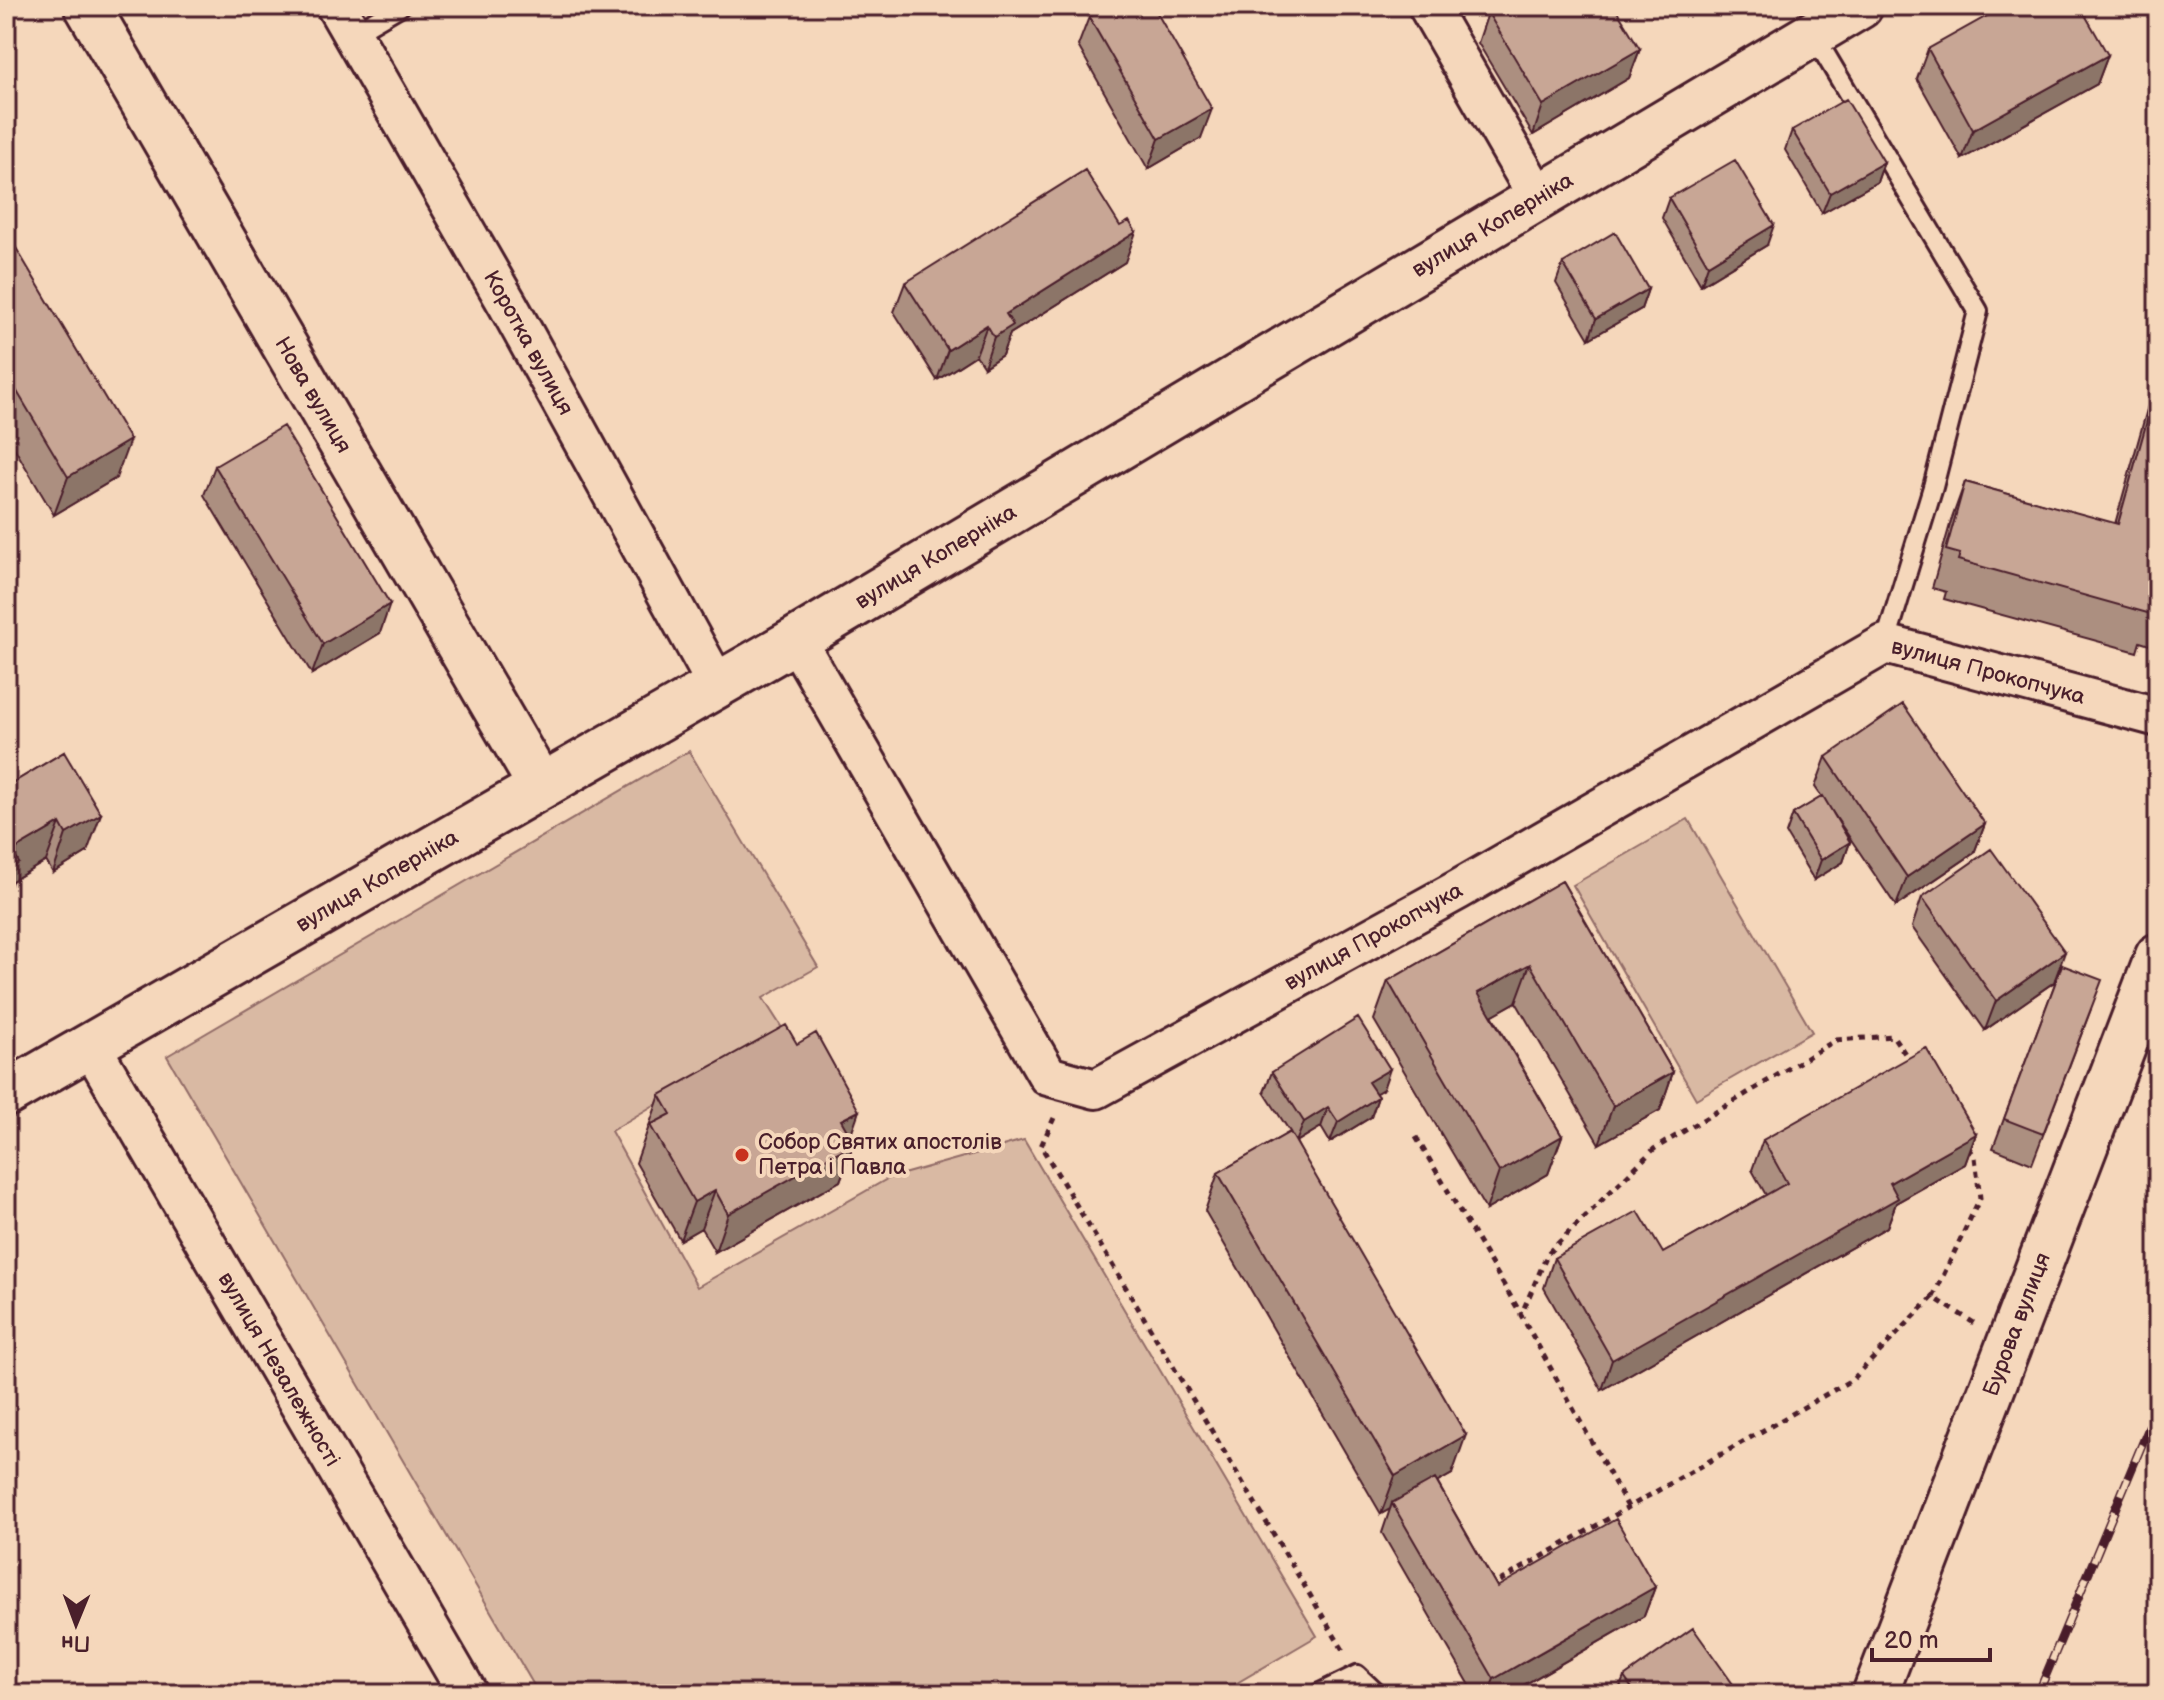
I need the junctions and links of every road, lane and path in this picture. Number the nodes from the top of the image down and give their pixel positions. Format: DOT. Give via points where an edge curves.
graph roads {
  1 [pos="87,6"];
  2 [pos="400,6"];
  3 [pos="1428,6"];
  4 [pos="1860,6"];
  5 [pos="344,20"];
  6 [pos="1813,34"];
  7 [pos="1538,197"];
  8 [pos="796,640"];
  9 [pos="1885,644"];
  10 [pos="716,683"];
  11 [pos="2158,717"];
  12 [pos="540,785"];
  13 [pos="2158,956"];
  14 [pos="91,1046"];
  15 [pos="1918,1072"];
  16 [pos="1070,1083"];
  17 [pos="6,1094"];
  18 [pos="1958,1133"];
  19 [pos="1416,1137"];
  20 [pos="1933,1297"];
  21 [pos="1521,1315"];
  22 [pos="2009,1344"];
  23 [pos="1628,1507"];
  24 [pos="1486,1588"];
  25 [pos="1357,1675"];
  26 [pos="468,1694"];
  27 [pos="1318,1694"];
  28 [pos="1377,1694"];
  29 [pos="1875,1694"];
  1 -- 12 [label="main road, Нова вулиця"];
  2 -- 5 [label="lane"];
  3 -- 7 [label="street"];
  4 -- 6 [label="main road, вулиця Коперніка"];
  5 -- 10 [label="street, Коротка вулиця"];
  6 -- 7 [label="main road, вулиця Коперніка"];
  6 -- 9 [label="lane" via="1978,311 1933,487"];
  7 -- 8 [label="main road, вулиця Коперніка"];
  8 -- 10 [label="main road, вулиця Коперніка"];
  8 -- 16 [label="street" via="1048,1076"];
  9 -- 11 [label="street, вулиця Прокопчука"];
  9 -- 16 [label="street, вулиця Прокопчука" via="1458,890 1096,1089"];
  10 -- 12 [label="main road, вулиця Коперніка"];
  12 -- 14 [label="main road, вулиця Коперніка"];
  13 -- 22 [label="main road, Бурова вулиця"];
  14 -- 17 [label="main road, вулиця Коперніка"];
  14 -- 26 [label="street, вулиця Незалежності"];
  15 -- 21 [label="path" via="1893,1036 1836,1040 1654,1149 1548,1253"];
  16 -- 25 [label="path" via="1041,1146"];
  18 -- 20 [label="path" via="1975,1157 1980,1198"];
  19 -- 21 [label="path"];
  20 -- 22 [label="path"];
  20 -- 23 [label="path" via="1853,1379"];
  21 -- 23 [label="path"];
  22 -- 29 [label="main road, Бурова вулиця"];
  23 -- 24 [label="path"];
  25 -- 27 [label="lane"];
  25 -- 28 [label="lane"];
}
